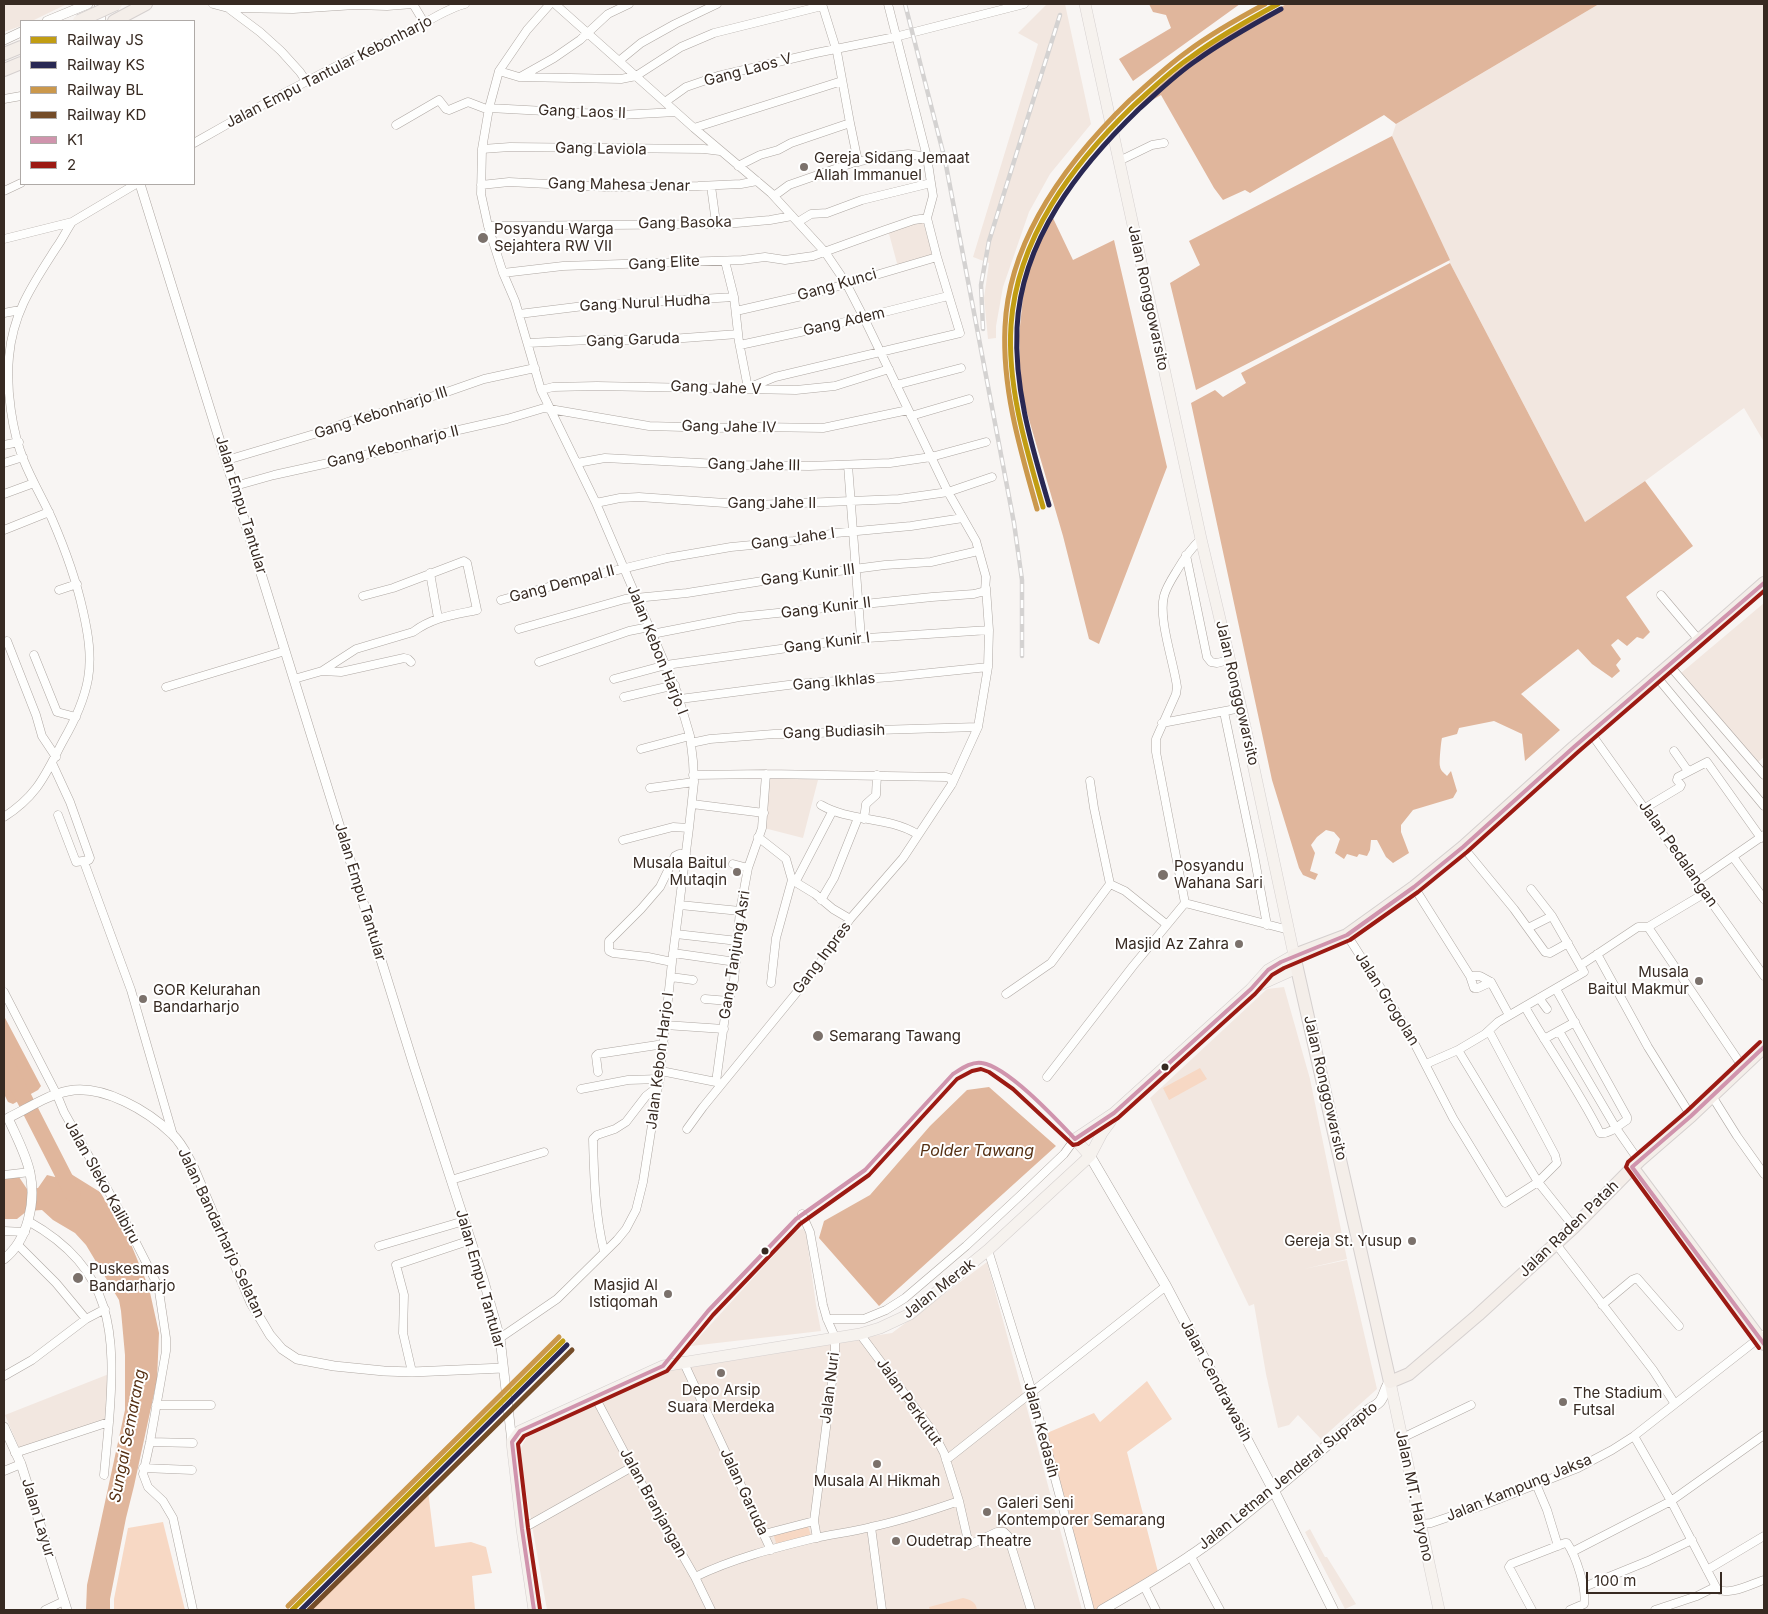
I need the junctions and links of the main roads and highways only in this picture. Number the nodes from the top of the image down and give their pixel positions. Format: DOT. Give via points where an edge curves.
graph roads {
  1 [pos="116,4"];
  2 [pos="146,4"];
  3 [pos="1085,4"];
  4 [pos="81,20"];
  5 [pos="116,20"];
  6 [pos="20,47"];
  7 [pos="4,54"];
  8 [pos="20,63"];
  9 [pos="4,70"];
  10 [pos="1764,583"];
  11 [pos="1294,955"];
  12 [pos="1298,968"];
  13 [pos="1251,988"];
  14 [pos="1764,1048"];
  15 [pos="1114,1113"];
  16 [pos="1102,1132"];
  17 [pos="1078,1143"];
  18 [pos="1090,1156"];
  19 [pos="1635,1164"];
  20 [pos="1763,1338"];
  21 [pos="1390,1382"];
  22 [pos="512,1442"];
  23 [pos="1274,1492"];
  24 [pos="534,1610"];
  25 [pos="1102,1610"];
  26 [pos="1333,1610"];
  27 [pos="1439,1610"];
  1 -- 4 [label="highway, bridge"];
  2 -- 5 [label="highway"];
  3 -- 11 [label="main road, Jalan Ronggowarsito"];
  6 -- 7 [label="highway"];
  8 -- 9 [label="highway"];
  10 -- 11 [label="highway" via="1414,887 1347,935"];
  11 -- 12 [label="highway, Jalan Ronggowarsito"];
  11 -- 13 [label="main road" via="1268,970"];
  12 -- 13 [label="main road"];
  12 -- 21 [label="highway, Jalan Ronggowarsito"];
  13 -- 15 [label="main road"];
  14 -- 19 [label="highway, Jalan Raden Patah"];
  15 -- 16 [label="main road"];
  15 -- 17 [label="main road"];
  16 -- 17 [label="main road"];
  16 -- 18 [label="main road"];
  17 -- 18 [label="main road"];
  18 -- 22 [label="main road, Jalan Merak" via="988,1250 910,1314 860,1334 663,1366 530,1425 520,1431"];
  18 -- 23 [label="main road, Jalan Cendrawasih" via="1166,1286"];
  19 -- 20 [label="highway"];
  19 -- 21 [label="highway, Jalan Raden Patah" via="1574,1227 1478,1315 1409,1374"];
  21 -- 23 [label="main road, Jalan Letnan Jenderal Suprapto" via="1376,1406"];
  21 -- 27 [label="main road, Jalan MT. Haryono"];
  22 -- 24 [label="main road, Jalan Empu Tantular"];
  23 -- 25 [label="main road, Jalan Letnan Jenderal Suprapto" via="1204,1546"];
  23 -- 26 [label="main road, Jalan Cendrawasih"];
}
